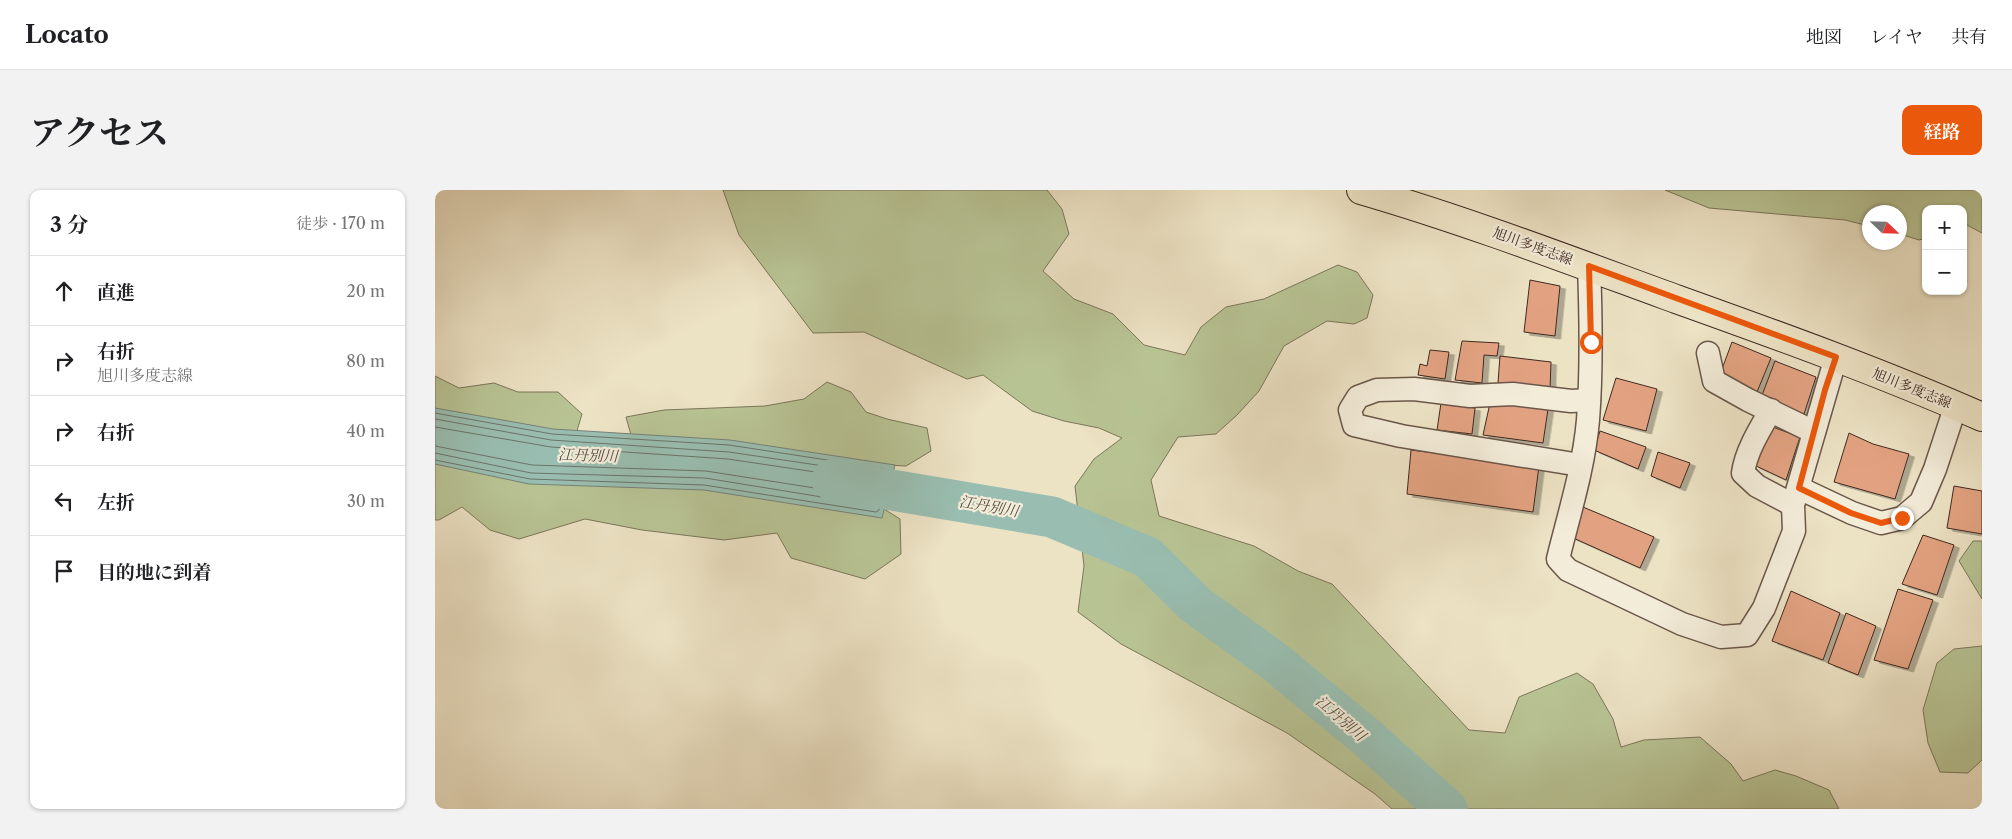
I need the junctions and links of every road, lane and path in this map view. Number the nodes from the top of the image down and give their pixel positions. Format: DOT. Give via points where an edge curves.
graph roads {
  1 [pos="1361,190"];
  2 [pos="1589,266"];
  3 [pos="1707,353"];
  4 [pos="1836,357"];
  5 [pos="1589,400"];
  6 [pos="1955,405"];
  7 [pos="1771,410"];
  8 [pos="1982,417"];
  9 [pos="1814,432"];
  10 [pos="1580,465"];
  11 [pos="1796,497"];
  1 -- 2 [label="main road, 旭川多度志線" via="1434,211"];
  2 -- 4 [label="main road, 旭川多度志線"];
  2 -- 5 [label="lane"];
  3 -- 7 [label="lane" via="1714,381"];
  4 -- 6 [label="main road, 旭川多度志線"];
  4 -- 9 [label="lane"];
  5 -- 10 [label="lane"];
  5 -- 10 [label="lane" via="1513,394 1470,396 1414,389 1377,390 1358,397 1350,410 1354,425 1401,436"];
  6 -- 8 [label="main road, 旭川多度志線"];
  6 -- 11 [label="lane" via="1921,502 1902,518 1881,523"];
  7 -- 9 [label="lane"];
  7 -- 11 [label="lane" via="1743,473 1757,486"];
  9 -- 11 [label="lane"];
  10 -- 11 [label="lane" via="1558,559 1568,570 1643,607 1721,638 1747,635 1764,608 1794,531"];
}
